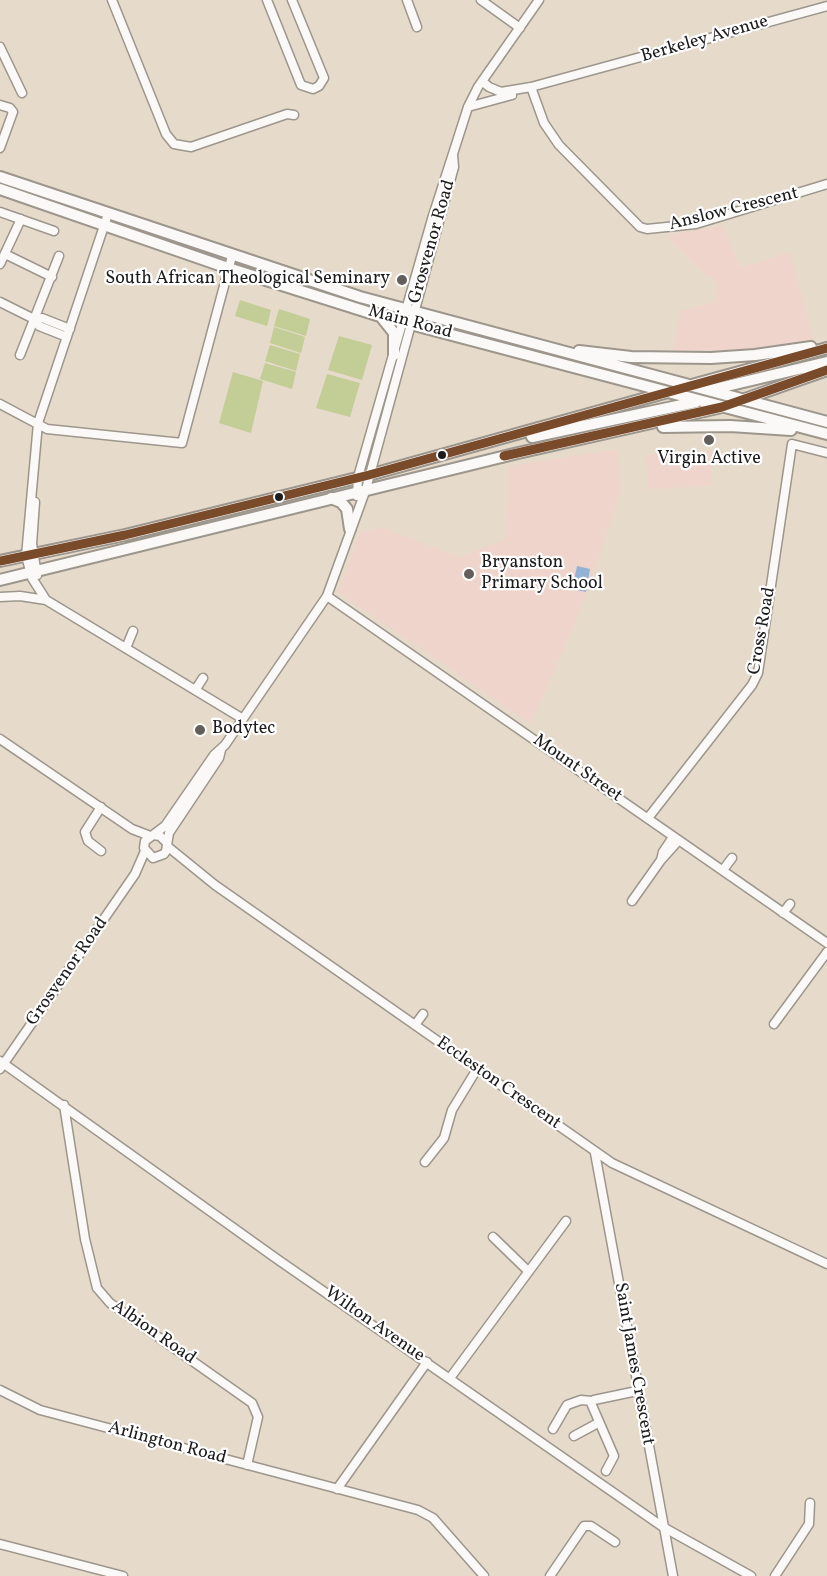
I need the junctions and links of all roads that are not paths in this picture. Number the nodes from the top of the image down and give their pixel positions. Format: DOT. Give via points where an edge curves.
graph roads {
  1 [pos="112,0"];
  2 [pos="267,0"];
  3 [pos="292,0"];
  4 [pos="407,0"];
  5 [pos="481,0"];
  6 [pos="539,0"];
  7 [pos="827,6"];
  8 [pos="417,27"];
  9 [pos="520,28"];
  10 [pos="1,51"];
  11 [pos="480,84"];
  12 [pos="532,89"];
  13 [pos="22,93"];
  14 [pos="496,99"];
  15 [pos="0,105"];
  16 [pos="468,107"];
  17 [pos="294,115"];
  18 [pos="0,148"];
  19 [pos="0,177"];
  20 [pos="827,184"];
  21 [pos="0,189"];
  22 [pos="0,212"];
  23 [pos="108,214"];
  24 [pos="21,219"];
  25 [pos="104,226"];
  26 [pos="54,231"];
  27 [pos="5,254"];
  28 [pos="59,256"];
  29 [pos="232,256"];
  30 [pos="0,263"];
  31 [pos="228,268"];
  32 [pos="52,277"];
  33 [pos="0,302"];
  34 [pos="410,310"];
  35 [pos="380,316"];
  36 [pos="36,320"];
  37 [pos="407,323"];
  38 [pos="69,333"];
  39 [pos="827,346"];
  40 [pos="545,347"];
  41 [pos="20,355"];
  42 [pos="394,356"];
  43 [pos="827,362"];
  44 [pos="827,370"];
  45 [pos="687,386"];
  46 [pos="668,392"];
  47 [pos="705,396"];
  48 [pos="741,400"];
  49 [pos="0,404"];
  50 [pos="722,407"];
  51 [pos="827,422"];
  52 [pos="38,423"];
  53 [pos="634,428"];
  54 [pos="823,433"];
  55 [pos="477,446"];
  56 [pos="827,453"];
  57 [pos="364,476"];
  58 [pos="361,494"];
  59 [pos="331,498"];
  60 [pos="350,529"];
  61 [pos="30,555"];
  62 [pos="0,561"];
  63 [pos="34,575"];
  64 [pos="0,580"];
  65 [pos="327,596"];
  66 [pos="0,597"];
  67 [pos="46,600"];
  68 [pos="133,631"];
  69 [pos="126,648"];
  70 [pos="202,678"];
  71 [pos="196,689"];
  72 [pos="243,718"];
  73 [pos="0,739"];
  74 [pos="221,750"];
  75 [pos="101,807"];
  76 [pos="648,818"];
  77 [pos="132,829"];
  78 [pos="152,836"];
  79 [pos="676,839"];
  80 [pos="167,845"];
  81 [pos="145,848"];
  82 [pos="101,850"];
  83 [pos="160,857"];
  84 [pos="732,858"];
  85 [pos="191,867"];
  86 [pos="723,870"];
  87 [pos="135,874"];
  88 [pos="632,901"];
  89 [pos="790,903"];
  90 [pos="783,913"];
  91 [pos="827,943"];
  92 [pos="827,952"];
  93 [pos="423,1014"];
  94 [pos="774,1024"];
  95 [pos="415,1025"];
  96 [pos="1,1064"];
  97 [pos="477,1069"];
  98 [pos="64,1105"];
  99 [pos="595,1153"];
  100 [pos="425,1162"];
  101 [pos="566,1221"];
  102 [pos="493,1237"];
  103 [pos="827,1264"];
  104 [pos="528,1271"];
  105 [pos="427,1362"];
  106 [pos="450,1378"];
  107 [pos="0,1390"];
  108 [pos="637,1391"];
  109 [pos="592,1401"];
  110 [pos="598,1423"];
  111 [pos="553,1429"];
  112 [pos="574,1436"];
  113 [pos="248,1465"];
  114 [pos="606,1471"];
  115 [pos="337,1489"];
  116 [pos="810,1503"];
  117 [pos="663,1527"];
  118 [pos="615,1542"];
  119 [pos="0,1544"];
  120 [pos="123,1576"];
  121 [pos="484,1576"];
  122 [pos="550,1576"];
  123 [pos="673,1576"];
  124 [pos="751,1576"];
  125 [pos="775,1576"];
  1 -- 17 [label="street" via="166,134 174,144 191,147 287,114"];
  2 -- 3 [label="street" via="301,85 313,89 324,78"];
  4 -- 8 [label="street"];
  5 -- 9 [label="street"];
  6 -- 9 [label="street, Grosvenor Road"];
  7 -- 12 [label="street, Berkeley Avenue"];
  9 -- 11 [label="street, Grosvenor Road"];
  10 -- 13 [label="street"];
  11 -- 12 [label="street, Berkeley Avenue" via="501,92"];
  11 -- 14 [label="street"];
  11 -- 16 [label="street, Grosvenor Road"];
  12 -- 14 [label="street, Berkeley Avenue"];
  12 -- 20 [label="street, Anslow Crescent" via="546,128 559,145 647,229 696,224"];
  14 -- 16 [label="street, Berkeley Avenue"];
  15 -- 18 [label="street" via="13,112"];
  16 -- 34 [label="street, Grosvenor Road" via="453,155 454,167"];
  19 -- 23 [label="main road, Main Road"];
  21 -- 25 [label="main road, Main Road"];
  22 -- 24 [label="street"];
  23 -- 25 [label="street"];
  23 -- 29 [label="main road, Main Road"];
  24 -- 26 [label="street"];
  24 -- 27 [label="street"];
  25 -- 31 [label="main road, Main Road"];
  25 -- 38 [label="street"];
  27 -- 30 [label="street"];
  27 -- 32 [label="street"];
  28 -- 32 [label="street"];
  29 -- 31 [label="street"];
  29 -- 34 [label="main road, Main Road"];
  31 -- 35 [label="main road, Main Road"];
  31 -- 52 [label="street" via="182,443 47,429"];
  32 -- 36 [label="street"];
  33 -- 36 [label="street"];
  34 -- 37 [label="street, Grosvenor Road"];
  34 -- 40 [label="main road, Main Road"];
  35 -- 37 [label="main road, Main Road"];
  35 -- 42 [label="main road" via="394,333"];
  36 -- 38 [label="street" via="42,318"];
  36 -- 41 [label="street"];
  37 -- 42 [label="street, Grosvenor Road"];
  37 -- 46 [label="main road, Main Road"];
  37 -- 57 [label="street, Grosvenor Road"];
  38 -- 52 [label="street"];
  39 -- 40 [label="main road" via="755,355 678,358"];
  39 -- 45 [label="main road"];
  40 -- 45 [label="main road, Main Road"];
  42 -- 57 [label="street, Grosvenor Road"];
  43 -- 47 [label="main road"];
  44 -- 48 [label="main road"];
  45 -- 46 [label="main road"];
  45 -- 47 [label="main road, Main Road"];
  46 -- 47 [label="main road"];
  46 -- 55 [label="main road"];
  47 -- 48 [label="main road, Main Road"];
  47 -- 50 [label="main road, Main Road"];
  47 -- 55 [label="main road"];
  48 -- 50 [label="main road"];
  48 -- 51 [label="main road, Main Road"];
  49 -- 52 [label="street"];
  50 -- 53 [label="main road"];
  50 -- 54 [label="main road, Main Road"];
  52 -- 61 [label="street" via="27,525"];
  53 -- 54 [label="main road" via="729,426"];
  53 -- 58 [label="main road"];
  55 -- 57 [label="main road"];
  56 -- 76 [label="street, Cross Road" via="792,444 758,674"];
  57 -- 58 [label="street, Grosvenor Road"];
  57 -- 61 [label="main road"];
  58 -- 59 [label="main road"];
  58 -- 60 [label="street, Grosvenor Road"];
  59 -- 60 [label="main road" via="347,509"];
  59 -- 63 [label="main road"];
  60 -- 65 [label="street, Grosvenor Road"];
  61 -- 62 [label="main road"];
  61 -- 63 [label="street"];
  63 -- 64 [label="main road"];
  63 -- 67 [label="street"];
  65 -- 72 [label="street, Grosvenor Road"];
  65 -- 76 [label="street, Mount Street"];
  66 -- 67 [label="street"];
  67 -- 69 [label="street"];
  68 -- 69 [label="street"];
  69 -- 71 [label="street"];
  70 -- 71 [label="street"];
  71 -- 72 [label="street"];
  72 -- 74 [label="street, Grosvenor Road"];
  73 -- 75 [label="street"];
  74 -- 78 [label="street, Grosvenor Road" via="165,826"];
  74 -- 80 [label="street, Grosvenor Road" via="171,828"];
  75 -- 77 [label="street"];
  75 -- 82 [label="street" via="85,832 88,841"];
  76 -- 79 [label="street, Mount Street"];
  77 -- 78 [label="street"];
  77 -- 81 [label="street"];
  78 -- 80 [label="street" via="163,837"];
  78 -- 81 [label="street"];
  79 -- 86 [label="street, Mount Street"];
  79 -- 88 [label="street"];
  80 -- 83 [label="street"];
  80 -- 85 [label="street, Eccleston Crescent"];
  81 -- 83 [label="street" via="153,858"];
  81 -- 87 [label="street, Grosvenor Road"];
  83 -- 85 [label="street, Eccleston Crescent"];
  83 -- 87 [label="street, Grosvenor Road"];
  84 -- 86 [label="street"];
  85 -- 95 [label="street, Eccleston Crescent"];
  86 -- 90 [label="street, Mount Street"];
  87 -- 96 [label="street, Grosvenor Road"];
  89 -- 90 [label="street"];
  90 -- 91 [label="street, Mount Street"];
  92 -- 94 [label="street"];
  93 -- 95 [label="street"];
  95 -- 97 [label="street, Eccleston Crescent"];
  96 -- 98 [label="street, Wilton Avenue"];
  97 -- 99 [label="street, Eccleston Crescent"];
  97 -- 100 [label="street" via="452,1110 444,1138"];
  98 -- 105 [label="street, Wilton Avenue"];
  98 -- 113 [label="street, Albion Road" via="97,1288 110,1303 252,1403 258,1417"];
  99 -- 103 [label="street, Eccleston Crescent"];
  99 -- 108 [label="street, Saint James Crescent"];
  101 -- 104 [label="street"];
  102 -- 104 [label="street"];
  104 -- 106 [label="street"];
  105 -- 106 [label="street, Wilton Avenue"];
  105 -- 115 [label="street"];
  106 -- 117 [label="street, Wilton Avenue"];
  107 -- 113 [label="street, Arlington Road" via="40,1410"];
  108 -- 109 [label="street"];
  108 -- 117 [label="street, Saint James Crescent"];
  109 -- 110 [label="street"];
  109 -- 111 [label="street" via="567,1405"];
  110 -- 112 [label="street"];
  110 -- 114 [label="street" via="614,1456"];
  113 -- 115 [label="street, Arlington Road"];
  115 -- 121 [label="street, Arlington Road" via="428,1515"];
  116 -- 125 [label="street" via="809,1524"];
  117 -- 123 [label="street, Saint James Crescent"];
  117 -- 124 [label="street, Wilton Avenue"];
  118 -- 122 [label="street" via="591,1526 584,1526"];
  119 -- 120 [label="street"];
}
